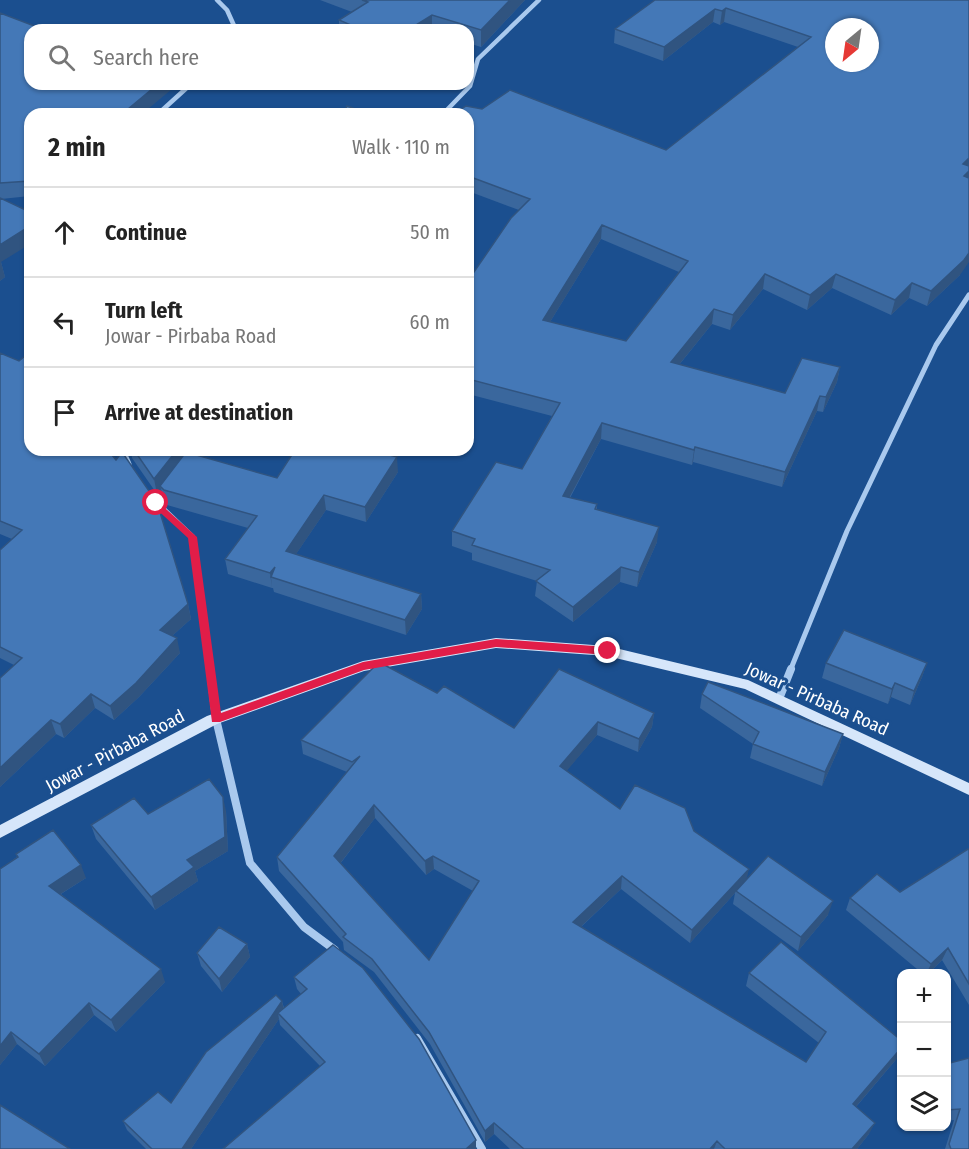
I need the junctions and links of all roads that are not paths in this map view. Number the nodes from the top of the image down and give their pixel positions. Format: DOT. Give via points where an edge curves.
graph roads {
  1 [pos="217,0"];
  2 [pos="539,0"];
  3 [pos="233,24"];
  4 [pos="474,69"];
  5 [pos="184,90"];
  6 [pos="467,90"];
  7 [pos="165,108"];
  8 [pos="449,108"];
  9 [pos="969,295"];
  10 [pos="126,456"];
  11 [pos="192,456"];
  12 [pos="183,468"];
  13 [pos="137,475"];
  14 [pos="150,494"];
  15 [pos="163,494"];
  16 [pos="156,503"];
  17 [pos="779,699"];
  18 [pos="216,719"];
  19 [pos="969,789"];
  20 [pos="0,832"];
  21 [pos="341,955"];
  22 [pos="411,1030"];
  23 [pos="482,1149"];
  1 -- 3 [label="street"];
  2 -- 4 [label="street" via="478,59"];
  5 -- 7 [label="street"];
  6 -- 8 [label="street"];
  9 -- 17 [label="street" via="936,345 847,531"];
  10 -- 13 [label="street"];
  11 -- 12 [label="street"];
  14 -- 16 [label="street"];
  15 -- 16 [label="street"];
  16 -- 18 [label="street" via="193,537"];
  17 -- 18 [label="main road, Jowar - Pirbaba Road" via="748,685 608,651 496,643 363,666"];
  17 -- 19 [label="main road, Jowar - Pirbaba Road"];
  18 -- 20 [label="main road, Jowar - Pirbaba Road"];
  18 -- 21 [label="street" via="250,863 304,927"];
  22 -- 23 [label="street"];
}
